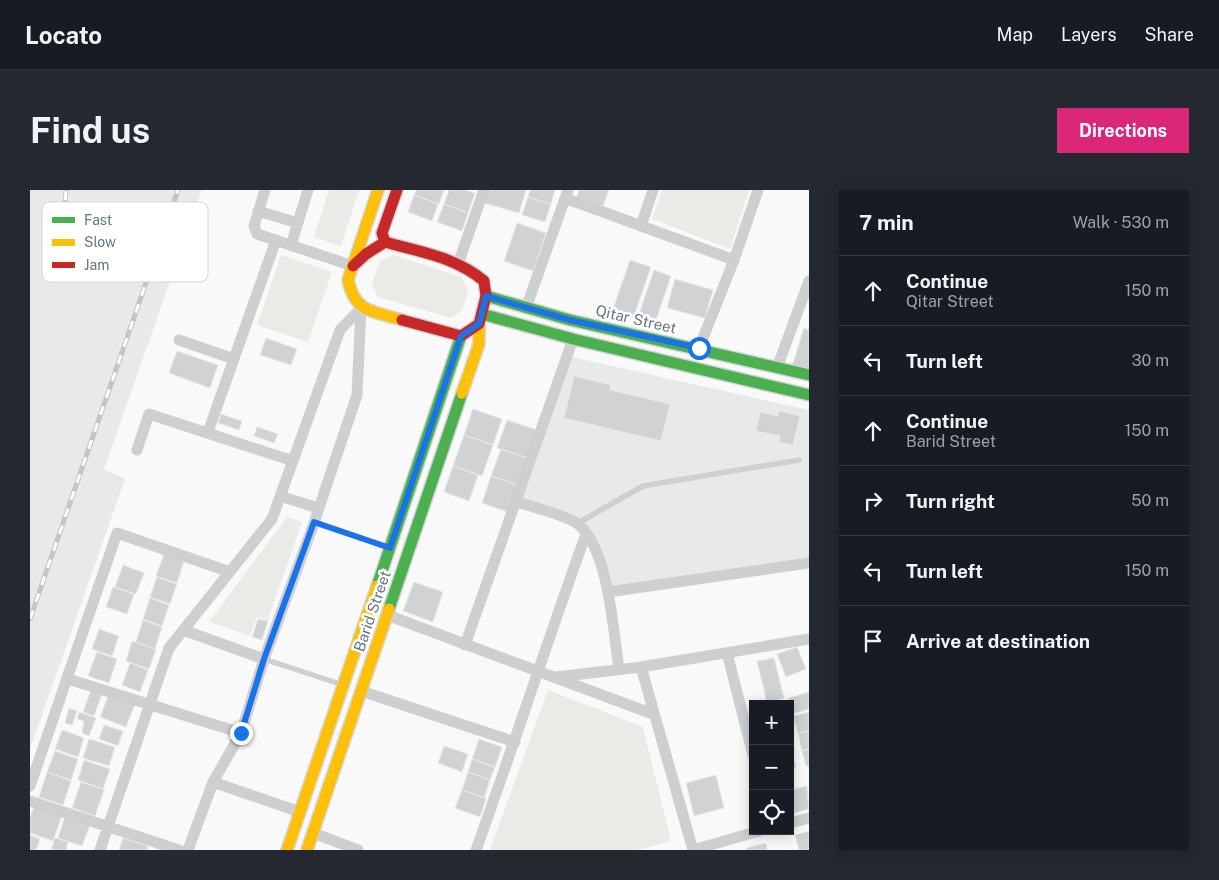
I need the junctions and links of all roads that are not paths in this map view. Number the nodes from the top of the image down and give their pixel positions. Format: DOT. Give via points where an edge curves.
graph roads {
  1 [pos="265,190"];
  2 [pos="308,190"];
  3 [pos="378,190"];
  4 [pos="397,190"];
  5 [pos="484,190"];
  6 [pos="653,190"];
  7 [pos="758,190"];
  8 [pos="566,194"];
  9 [pos="258,211"];
  10 [pos="298,223"];
  11 [pos="641,226"];
  12 [pos="276,240"];
  13 [pos="385,242"];
  14 [pos="291,245"];
  15 [pos="734,260"];
  16 [pos="458,264"];
  17 [pos="353,266"];
  18 [pos="809,281"];
  19 [pos="486,296"];
  20 [pos="361,308"];
  21 [pos="526,308"];
  22 [pos="480,319"];
  23 [pos="461,336"];
  24 [pos="573,339"];
  25 [pos="179,340"];
  26 [pos="684,345"];
  27 [pos="699,348"];
  28 [pos="234,359"];
  29 [pos="753,362"];
  30 [pos="680,364"];
  31 [pos="776,368"];
  32 [pos="809,376"];
  33 [pos="750,382"];
  34 [pos="809,395"];
  35 [pos="208,432"];
  36 [pos="136,450"];
  37 [pos="293,460"];
  38 [pos="799,460"];
  39 [pos="280,496"];
  40 [pos="517,502"];
  41 [pos="318,508"];
  42 [pos="314,522"];
  43 [pos="578,523"];
  44 [pos="586,534"];
  45 [pos="390,548"];
  46 [pos="809,563"];
  47 [pos="230,572"];
  48 [pos="608,592"];
  49 [pos="387,616"];
  50 [pos="183,630"];
  51 [pos="809,639"];
  52 [pos="465,645"];
  53 [pos="727,652"];
  54 [pos="264,659"];
  55 [pos="641,667"];
  56 [pos="619,669"];
  57 [pos="537,670"];
  58 [pos="68,678"];
  59 [pos="555,678"];
  60 [pos="343,685"];
  61 [pos="361,691"];
  62 [pos="149,705"];
  63 [pos="653,714"];
  64 [pos="241,733"];
  65 [pos="515,742"];
  66 [pos="750,745"];
  67 [pos="213,782"];
  68 [pos="30,786"];
  69 [pos="30,801"];
  70 [pos="300,812"];
  71 [pos="809,818"];
  72 [pos="794,822"];
  73 [pos="108,828"];
  74 [pos="313,833"];
  75 [pos="749,834"];
  76 [pos="100,850"];
  77 [pos="179,850"];
  78 [pos="188,850"];
  79 [pos="287,850"];
  80 [pos="307,850"];
  81 [pos="358,850"];
  82 [pos="476,850"];
  1 -- 9 [label="street"];
  2 -- 10 [label="street"];
  3 -- 17 [label="main road"];
  4 -- 13 [label="main road" via="382,233"];
  5 -- 16 [label="street"];
  6 -- 11 [label="street"];
  7 -- 15 [label="street"];
  8 -- 11 [label="street"];
  8 -- 21 [label="street"];
  9 -- 10 [label="street"];
  9 -- 12 [label="street" via="254,226 257,234"];
  10 -- 14 [label="street"];
  11 -- 15 [label="street"];
  12 -- 14 [label="street"];
  12 -- 28 [label="street"];
  13 -- 16 [label="main road"];
  13 -- 17 [label="main road"];
  14 -- 17 [label="street"];
  15 -- 27 [label="street"];
  16 -- 19 [label="main road" via="474,271 484,282"];
  17 -- 20 [label="main road" via="348,280 351,295"];
  18 -- 31 [label="street"];
  19 -- 21 [label="main road, Qitar Street"];
  19 -- 22 [label="main road, Barid Street"];
  20 -- 23 [label="main road"];
  20 -- 37 [label="street" via="340,330"];
  20 -- 41 [label="street" via="356,395"];
  21 -- 26 [label="main road, Qitar Street"];
  22 -- 23 [label="main road"];
  22 -- 24 [label="main road"];
  22 -- 49 [label="main road, Barid Street" via="479,344"];
  23 -- 45 [label="main road, Barid Street"];
  24 -- 30 [label="main road"];
  24 -- 40 [label="street"];
  25 -- 28 [label="street"];
  26 -- 27 [label="main road, Qitar Street"];
  26 -- 30 [label="main road"];
  27 -- 29 [label="main road, Qitar Street"];
  28 -- 35 [label="street"];
  29 -- 31 [label="main road, Qitar Street"];
  29 -- 33 [label="main road"];
  30 -- 33 [label="main road"];
  31 -- 32 [label="main road, Qitar Street"];
  33 -- 34 [label="main road"];
  35 -- 36 [label="street" via="149,414"];
  35 -- 37 [label="street"];
  37 -- 39 [label="street"];
  38 -- 43 [label="lane" via="643,486"];
  39 -- 41 [label="street"];
  39 -- 47 [label="street" via="272,519"];
  40 -- 43 [label="street"];
  40 -- 52 [label="street"];
  41 -- 42 [label="street"];
  42 -- 45 [label="lane"];
  42 -- 54 [label="street"];
  43 -- 44 [label="street"];
  44 -- 48 [label="street" via="602,564"];
  44 -- 57 [label="street"];
  45 -- 60 [label="main road, Barid Street"];
  46 -- 48 [label="street"];
  47 -- 50 [label="street"];
  47 -- 58 [label="street" via="118,533"];
  48 -- 56 [label="street"];
  49 -- 52 [label="street"];
  49 -- 61 [label="main road, Barid Street"];
  50 -- 54 [label="street"];
  50 -- 62 [label="street" via="169,648"];
  51 -- 53 [label="street"];
  52 -- 57 [label="street"];
  53 -- 55 [label="street"];
  53 -- 66 [label="street"];
  54 -- 60 [label="lane"];
  54 -- 64 [label="street"];
  55 -- 56 [label="street"];
  55 -- 63 [label="street"];
  56 -- 59 [label="street"];
  57 -- 59 [label="street"];
  57 -- 65 [label="street"];
  58 -- 62 [label="street"];
  58 -- 68 [label="street"];
  59 -- 63 [label="street"];
  60 -- 70 [label="main road, Barid Street"];
  61 -- 65 [label="street"];
  61 -- 74 [label="main road, Barid Street"];
  62 -- 64 [label="street"];
  62 -- 73 [label="street"];
  63 -- 75 [label="street" via="693,850"];
  64 -- 67 [label="street"];
  65 -- 82 [label="street"];
  67 -- 70 [label="street"];
  67 -- 78 [label="street"];
  69 -- 73 [label="street"];
  70 -- 79 [label="main road, Barid Street"];
  71 -- 72 [label="street"];
  73 -- 76 [label="street"];
  73 -- 77 [label="street"];
  74 -- 80 [label="main road, Barid Street"];
  74 -- 81 [label="street"];
}
